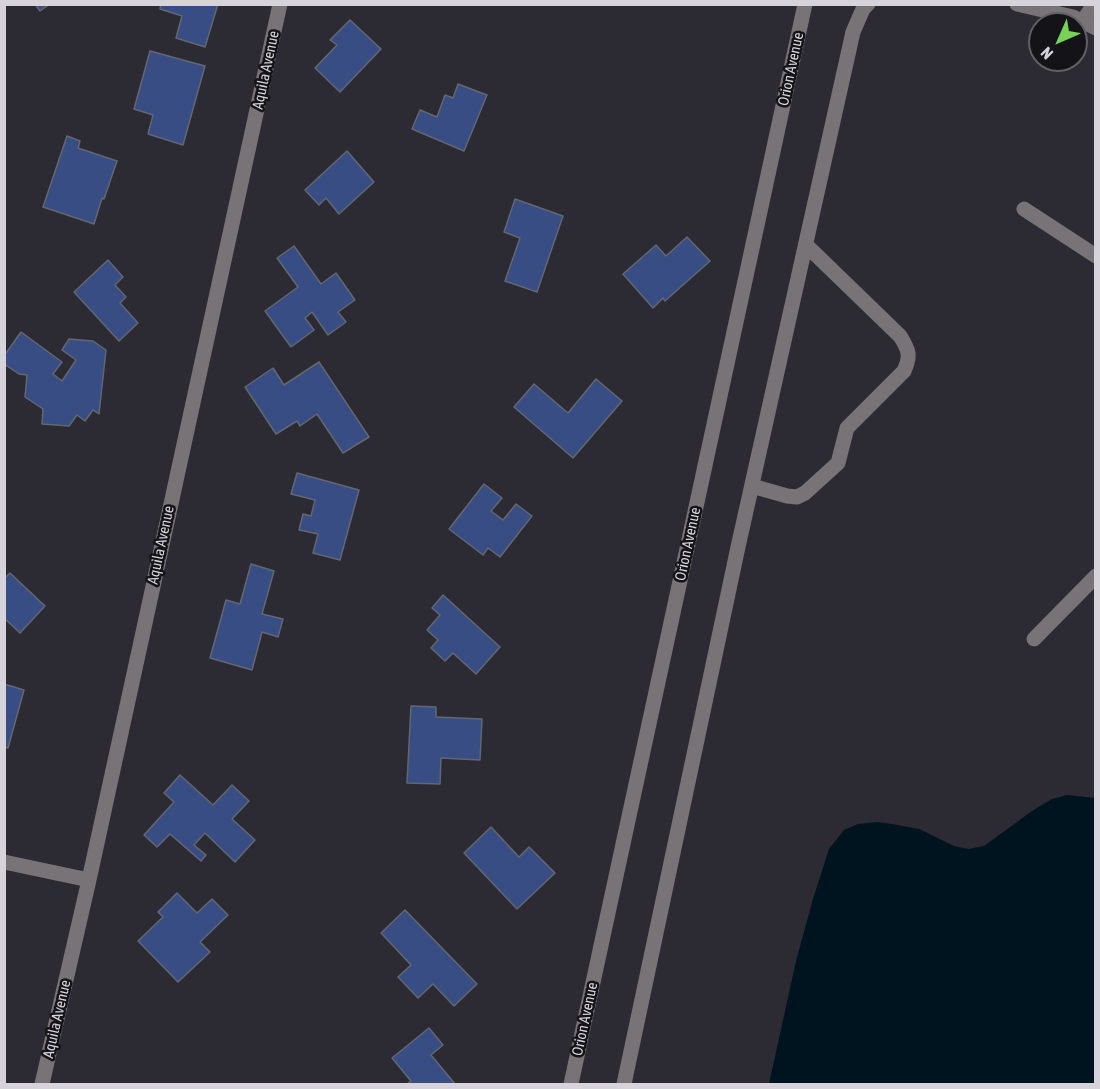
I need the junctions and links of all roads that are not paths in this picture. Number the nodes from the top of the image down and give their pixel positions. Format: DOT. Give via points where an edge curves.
graph roads {
  1 [pos="280,4"];
  2 [pos="805,4"];
  3 [pos="868,4"];
  4 [pos="1017,4"];
  5 [pos="1094,4"];
  6 [pos="1089,24"];
  7 [pos="1024,209"];
  8 [pos="806,245"];
  9 [pos="1095,256"];
  10 [pos="752,486"];
  11 [pos="1095,576"];
  12 [pos="1034,639"];
  13 [pos="4,862"];
  14 [pos="89,880"];
  15 [pos="42,1084"];
  16 [pos="571,1084"];
  17 [pos="624,1084"];
  1 -- 14 [label="street, Aquila Avenue"];
  2 -- 16 [label="street, Orion Avenue"];
  3 -- 8 [label="street" via="853,32"];
  4 -- 6 [label="street"];
  5 -- 6 [label="street"];
  7 -- 9 [label="street"];
  8 -- 10 [label="street"];
  8 -- 10 [label="street" via="900,336 909,360 904,371 848,428 838,464 805,493 787,496"];
  10 -- 17 [label="street"];
  11 -- 12 [label="street"];
  13 -- 14 [label="street"];
  14 -- 15 [label="street, Aquila Avenue"];
}
